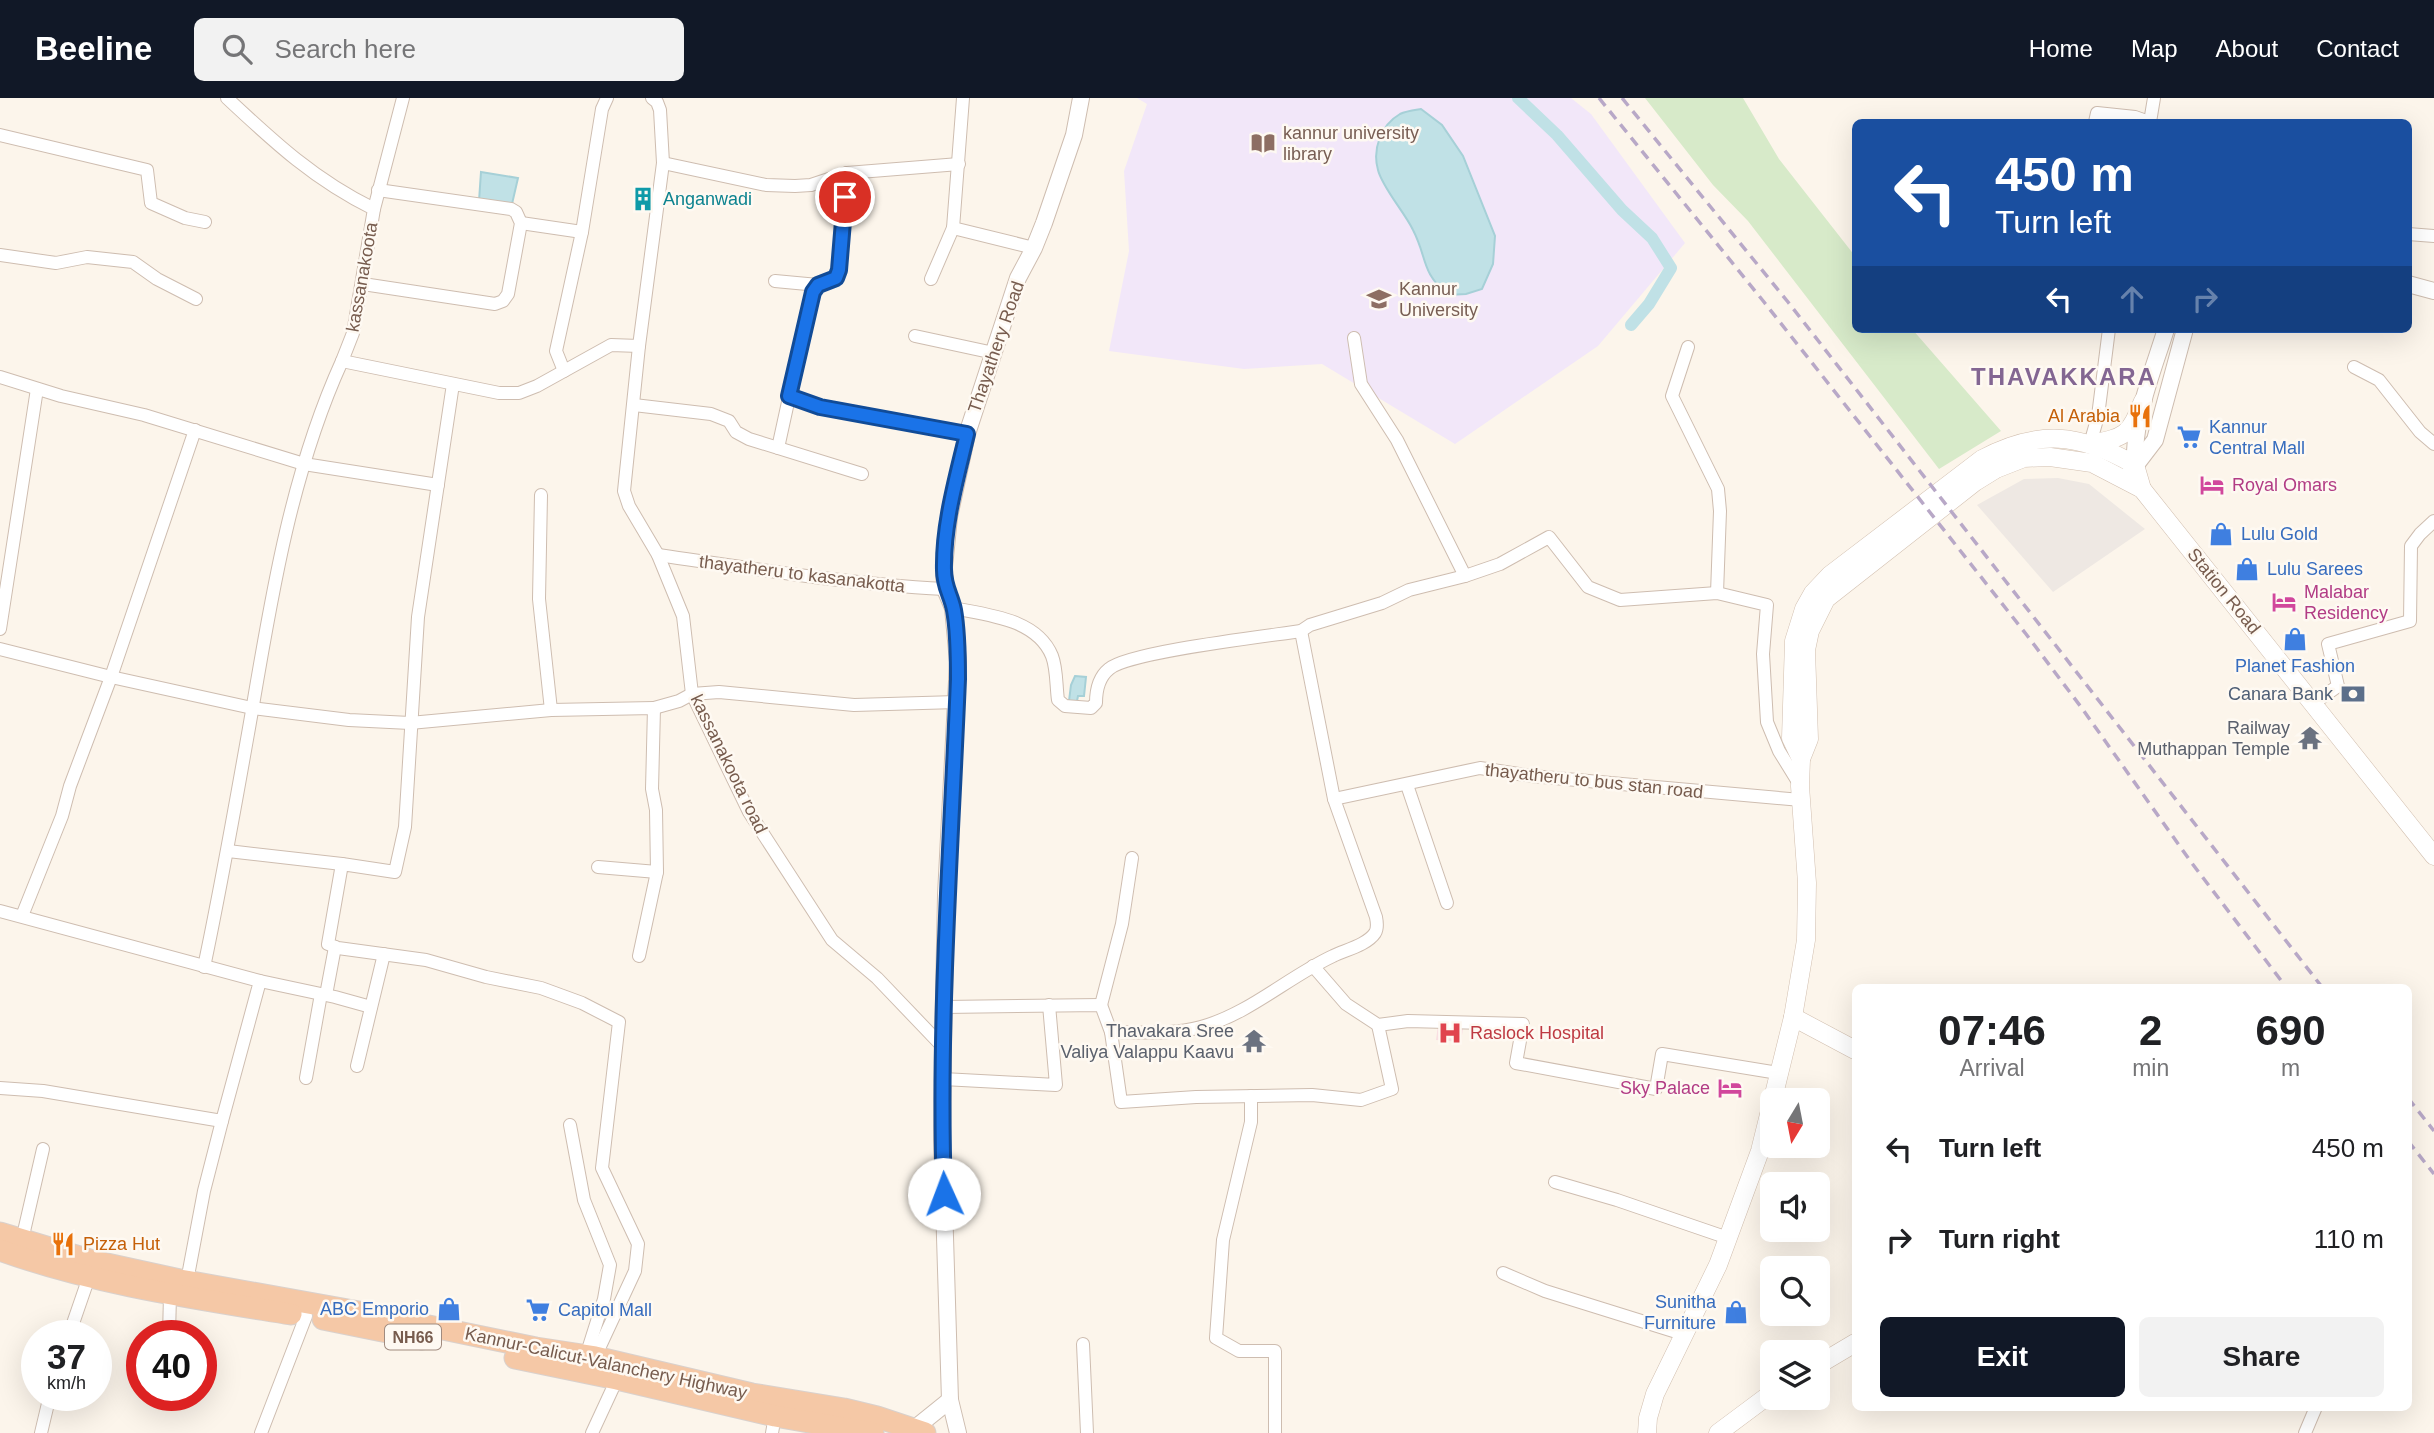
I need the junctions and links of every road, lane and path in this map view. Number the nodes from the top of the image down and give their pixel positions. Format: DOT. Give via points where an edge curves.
graph roads {
  1 [pos="227,98"];
  2 [pos="403,98"];
  3 [pos="607,98"];
  4 [pos="652,98"];
  5 [pos="963,98"];
  6 [pos="1081,98"];
  7 [pos="2154,98"];
  8 [pos="2096,118"];
  9 [pos="2141,119"];
  10 [pos="2150,119"];
  11 [pos="0,135"];
  12 [pos="663,163"];
  13 [pos="959,164"];
  14 [pos="847,173"];
  15 [pos="378,190"];
  16 [pos="374,209"];
  17 [pos="205,222"];
  18 [pos="521,223"];
  19 [pos="953,228"];
  20 [pos="582,232"];
  21 [pos="2412,234"];
  22 [pos="2434,236"];
  23 [pos="1034,248"];
  24 [pos="0,255"];
  25 [pos="931,279"];
  26 [pos="775,281"];
  27 [pos="363,284"];
  28 [pos="818,285"];
  29 [pos="2412,285"];
  30 [pos="2434,291"];
  31 [pos="195,299"];
  32 [pos="2108,333"];
  33 [pos="2164,333"];
  34 [pos="2184,333"];
  35 [pos="915,335"];
  36 [pos="1354,338"];
  37 [pos="639,346"];
  38 [pos="1688,347"];
  39 [pos="994,352"];
  40 [pos="342,361"];
  41 [pos="2354,367"];
  42 [pos="564,371"];
  43 [pos="0,377"];
  44 [pos="453,384"];
  45 [pos="37,389"];
  46 [pos="789,396"];
  47 [pos="2143,401"];
  48 [pos="634,405"];
  49 [pos="195,430"];
  50 [pos="967,434"];
  51 [pos="2090,444"];
  52 [pos="2434,444"];
  53 [pos="778,448"];
  54 [pos="304,464"];
  55 [pos="2130,473"];
  56 [pos="862,474"];
  57 [pos="438,485"];
  58 [pos="541,495"];
  59 [pos="2434,521"];
  60 [pos="658,555"];
  61 [pos="1465,576"];
  62 [pos="946,589"];
  63 [pos="1717,593"];
  64 [pos="954,608"];
  65 [pos="0,629"];
  66 [pos="1301,631"];
  67 [pos="0,649"];
  68 [pos="111,677"];
  69 [pos="692,694"];
  70 [pos="957,702"];
  71 [pos="2314,703"];
  72 [pos="252,708"];
  73 [pos="654,708"];
  74 [pos="551,710"];
  75 [pos="410,723"];
  76 [pos="1801,759"];
  77 [pos="1407,785"];
  78 [pos="1800,793"];
  79 [pos="1334,799"];
  80 [pos="228,851"];
  81 [pos="2434,856"];
  82 [pos="1132,858"];
  83 [pos="342,864"];
  84 [pos="597,867"];
  85 [pos="657,872"];
  86 [pos="1447,903"];
  87 [pos="0,911"];
  88 [pos="22,916"];
  89 [pos="335,947"];
  90 [pos="384,954"];
  91 [pos="639,956"];
  92 [pos="1313,966"];
  93 [pos="204,967"];
  94 [pos="260,981"];
  95 [pos="324,995"];
  96 [pos="1049,1005"];
  97 [pos="1101,1005"];
  98 [pos="370,1007"];
  99 [pos="944,1007"];
  100 [pos="1793,1017"];
  101 [pos="1378,1025"];
  102 [pos="1111,1032"];
  103 [pos="943,1047"];
  104 [pos="1852,1048"];
  105 [pos="357,1066"];
  106 [pos="1778,1073"];
  107 [pos="306,1078"];
  108 [pos="943,1079"];
  109 [pos="0,1088"];
  110 [pos="1251,1096"];
  111 [pos="222,1121"];
  112 [pos="570,1125"];
  113 [pos="43,1149"];
  114 [pos="1555,1182"];
  115 [pos="0,1233"];
  116 [pos="1728,1238"];
  117 [pos="22,1240"];
  118 [pos="0,1250"];
  119 [pos="1503,1272"];
  120 [pos="89,1277"];
  121 [pos="187,1281"];
  122 [pos="170,1295"];
  123 [pos="306,1316"];
  124 [pos="74,1320"];
  125 [pos="169,1320"];
  126 [pos="1683,1334"];
  127 [pos="1083,1344"];
  128 [pos="1852,1345"];
  129 [pos="591,1356"];
  130 [pos="1830,1358"];
  131 [pos="617,1379"];
  132 [pos="950,1400"];
  133 [pos="1760,1402"];
  134 [pos="46,1411"];
  135 [pos="2314,1411"];
  136 [pos="773,1425"];
  137 [pos="826,1429"];
  138 [pos="917,1432"];
  139 [pos="41,1433"];
  140 [pos="261,1433"];
  141 [pos="592,1433"];
  142 [pos="873,1433"];
  143 [pos="958,1433"];
  144 [pos="1087,1433"];
  145 [pos="1275,1433"];
  146 [pos="1647,1433"];
  147 [pos="1718,1433"];
  148 [pos="2305,1433"];
  1 -- 16 [label="street, kassanakoota" via="278,147 339,192"];
  2 -- 15 [label="street"];
  3 -- 20 [label="street"];
  4 -- 12 [label="street, kassanakoota road" via="660,110"];
  5 -- 13 [label="street"];
  6 -- 23 [label="street, Thayathery Road" via="1074,135"];
  7 -- 10 [label="street"];
  8 -- 9 [label="street"];
  11 -- 17 [label="street" via="147,170 151,203"];
  12 -- 14 [label="street" via="776,186 811,184"];
  12 -- 37 [label="street, kassanakoota road"];
  13 -- 14 [label="street"];
  13 -- 19 [label="street"];
  14 -- 28 [label="street" via="839,270 836,278"];
  15 -- 16 [label="street"];
  15 -- 18 [label="street" via="511,209"];
  16 -- 27 [label="street, kassanakoota"];
  18 -- 20 [label="street"];
  18 -- 27 [label="street" via="509,294 503,301 495,304"];
  19 -- 23 [label="street"];
  19 -- 25 [label="street"];
  20 -- 42 [label="street" via="556,351"];
  21 -- 22 [label="street"];
  23 -- 39 [label="street, Thayathery Road" via="1018,278"];
  24 -- 31 [label="street" via="56,263 87,257 132,262"];
  26 -- 28 [label="street"];
  27 -- 40 [label="street, kassanakoota"];
  28 -- 46 [label="street"];
  29 -- 30 [label="street"];
  32 -- 51 [label="street"];
  33 -- 47 [label="street"];
  34 -- 55 [label="street" via="2155,440"];
  35 -- 39 [label="street"];
  36 -- 61 [label="street" via="1361,384 1397,440"];
  37 -- 42 [label="street" via="611,345"];
  37 -- 48 [label="street, kassanakoota road"];
  38 -- 63 [label="street" via="1672,396 1718,489"];
  39 -- 50 [label="street, Thayathery Road"];
  40 -- 44 [label="street"];
  40 -- 54 [label="street, kassanakoota"];
  41 -- 52 [label="street" via="2379,380"];
  42 -- 44 [label="street" via="519,393"];
  43 -- 45 [label="street"];
  44 -- 57 [label="street"];
  45 -- 49 [label="street"];
  45 -- 65 [label="street"];
  46 -- 50 [label="street" via="820,407"];
  46 -- 53 [label="street"];
  47 -- 51 [label="main road" via="2133,427 2124,435"];
  47 -- 55 [label="street"];
  48 -- 53 [label="street" via="711,414 729,421 749,439"];
  48 -- 60 [label="street, kassanakoota road" via="624,491"];
  49 -- 54 [label="street"];
  49 -- 68 [label="street"];
  50 -- 62 [label="street, Thayathery Road" via="949,517"];
  51 -- 55 [label="main road" via="2114,453"];
  51 -- 76 [label="main road" via="2027,440 2005,447 1982,459 1830,575 1804,609 1794,641 1791,738"];
  53 -- 56 [label="street"];
  54 -- 57 [label="street"];
  54 -- 72 [label="street, kassanakoota" via="268,610"];
  55 -- 71 [label="main road, Station Road"];
  55 -- 76 [label="main road, Station Road" via="2050,457 2024,458 1996,469 1826,599 1806,650 1810,739"];
  57 -- 75 [label="street" via="418,617"];
  58 -- 74 [label="street" via="539,599"];
  59 -- 71 [label="street" via="2411,546 2410,621 2328,644 2338,686"];
  60 -- 62 [label="street, thayatheru to kasanakotta" via="827,579"];
  60 -- 69 [label="street, kassanakoota road" via="682,617"];
  61 -- 63 [label="street" via="1500,564 1549,537 1588,587 1620,600"];
  61 -- 66 [label="street" via="1409,590"];
  62 -- 64 [label="street, Thayathery Road"];
  63 -- 78 [label="street" via="1767,605 1763,654 1767,722"];
  64 -- 66 [label="street" via="1028,628 1045,643 1052,658 1058,699 1065,706 1086,709 1096,703 1096,687 1109,668 1120,663"];
  64 -- 70 [label="street, Thayathery Road"];
  66 -- 79 [label="street"];
  67 -- 68 [label="street"];
  68 -- 72 [label="street"];
  68 -- 88 [label="street"];
  69 -- 70 [label="street" via="737,693 854,705"];
  69 -- 73 [label="street"];
  69 -- 103 [label="street, kassanakoota road" via="749,812 832,940 877,978"];
  70 -- 99 [label="street, Thayathery Road"];
  71 -- 81 [label="main road, Station Road"];
  72 -- 75 [label="street"];
  72 -- 80 [label="street, kassanakoota"];
  73 -- 74 [label="street"];
  73 -- 85 [label="street"];
  74 -- 75 [label="street"];
  75 -- 83 [label="street" via="405,827 395,872"];
  76 -- 78 [label="main road"];
  77 -- 78 [label="street, thayatheru to bus stan road" via="1480,768 1532,776"];
  77 -- 79 [label="street, thayatheru to bus stan road"];
  77 -- 86 [label="street"];
  78 -- 100 [label="main road" via="1807,915"];
  79 -- 92 [label="street" via="1378,924 1367,940"];
  80 -- 83 [label="street"];
  80 -- 93 [label="street, kassanakoota"];
  82 -- 97 [label="street" via="1122,923"];
  83 -- 89 [label="street" via="328,944"];
  84 -- 85 [label="street"];
  85 -- 91 [label="street"];
  87 -- 88 [label="street"];
  88 -- 93 [label="street"];
  89 -- 90 [label="street"];
  89 -- 95 [label="street"];
  90 -- 98 [label="street"];
  90 -- 129 [label="street" via="541,988 618,1021 602,1168 638,1244 635,1271"];
  92 -- 101 [label="street" via="1346,1004"];
  92 -- 102 [label="street" via="1233,1015 1201,1027 1165,1033"];
  93 -- 94 [label="street"];
  94 -- 95 [label="street"];
  94 -- 111 [label="street"];
  95 -- 98 [label="street"];
  95 -- 107 [label="street"];
  96 -- 97 [label="street"];
  96 -- 99 [label="street"];
  96 -- 108 [label="street" via="1056,1085"];
  97 -- 102 [label="street"];
  98 -- 105 [label="street"];
  99 -- 103 [label="street, Thayathery Road"];
  100 -- 104 [label="main road"];
  100 -- 106 [label="main road"];
  101 -- 106 [label="street" via="1408,1021 1523,1024 1516,1063 1656,1089 1662,1054"];
  101 -- 110 [label="street" via="1392,1089 1361,1100"];
  102 -- 110 [label="street" via="1121,1102"];
  103 -- 108 [label="street, Thayathery Road"];
  106 -- 116 [label="main road" via="1763,1142"];
  108 -- 132 [label="street, Thayathery Road"];
  109 -- 111 [label="street"];
  110 -- 145 [label="street" via="1251,1122 1223,1240 1216,1338 1238,1351 1275,1351"];
  111 -- 121 [label="street"];
  112 -- 129 [label="street" via="584,1200 610,1265"];
  113 -- 117 [label="street"];
  114 -- 116 [label="street"];
  115 -- 117 [label="highway, Kannur-Calicut-Valanchery Highway / NH66"];
  116 -- 126 [label="main road"];
  117 -- 121 [label="highway, Kannur-Calicut-Valanchery Highway / NH66"];
  118 -- 120 [label="highway, Kannur-Calicut-Valanchery Highway / NH66"];
  119 -- 126 [label="street" via="1545,1291"];
  120 -- 122 [label="highway, Kannur-Calicut-Valanchery Highway / NH66"];
  120 -- 124 [label="street"];
  121 -- 129 [label="highway, Kannur-Calicut-Valanchery Highway / NH66"];
  122 -- 123 [label="highway, Kannur-Calicut-Valanchery Highway / NH66"];
  122 -- 125 [label="street"];
  123 -- 131 [label="highway, Kannur-Calicut-Valanchery Highway / NH66"];
  123 -- 140 [label="street"];
  126 -- 146 [label="main road" via="1655,1394"];
  127 -- 144 [label="street"];
  128 -- 130 [label="main road"];
  129 -- 138 [label="highway, Kannur-Calicut-Valanchery Highway / NH66" via="752,1394 844,1409"];
  131 -- 136 [label="highway, Kannur-Calicut-Valanchery Highway / NH66"];
  131 -- 141 [label="street"];
  132 -- 138 [label="street"];
  132 -- 143 [label="street, Thayathery Road"];
  133 -- 147 [label="main road"];
  134 -- 139 [label="street"];
  135 -- 148 [label="street"];
  136 -- 137 [label="highway, Kannur-Calicut-Valanchery Highway / NH66"];
  137 -- 142 [label="highway, Kannur-Calicut-Valanchery Highway / NH66"];
}
